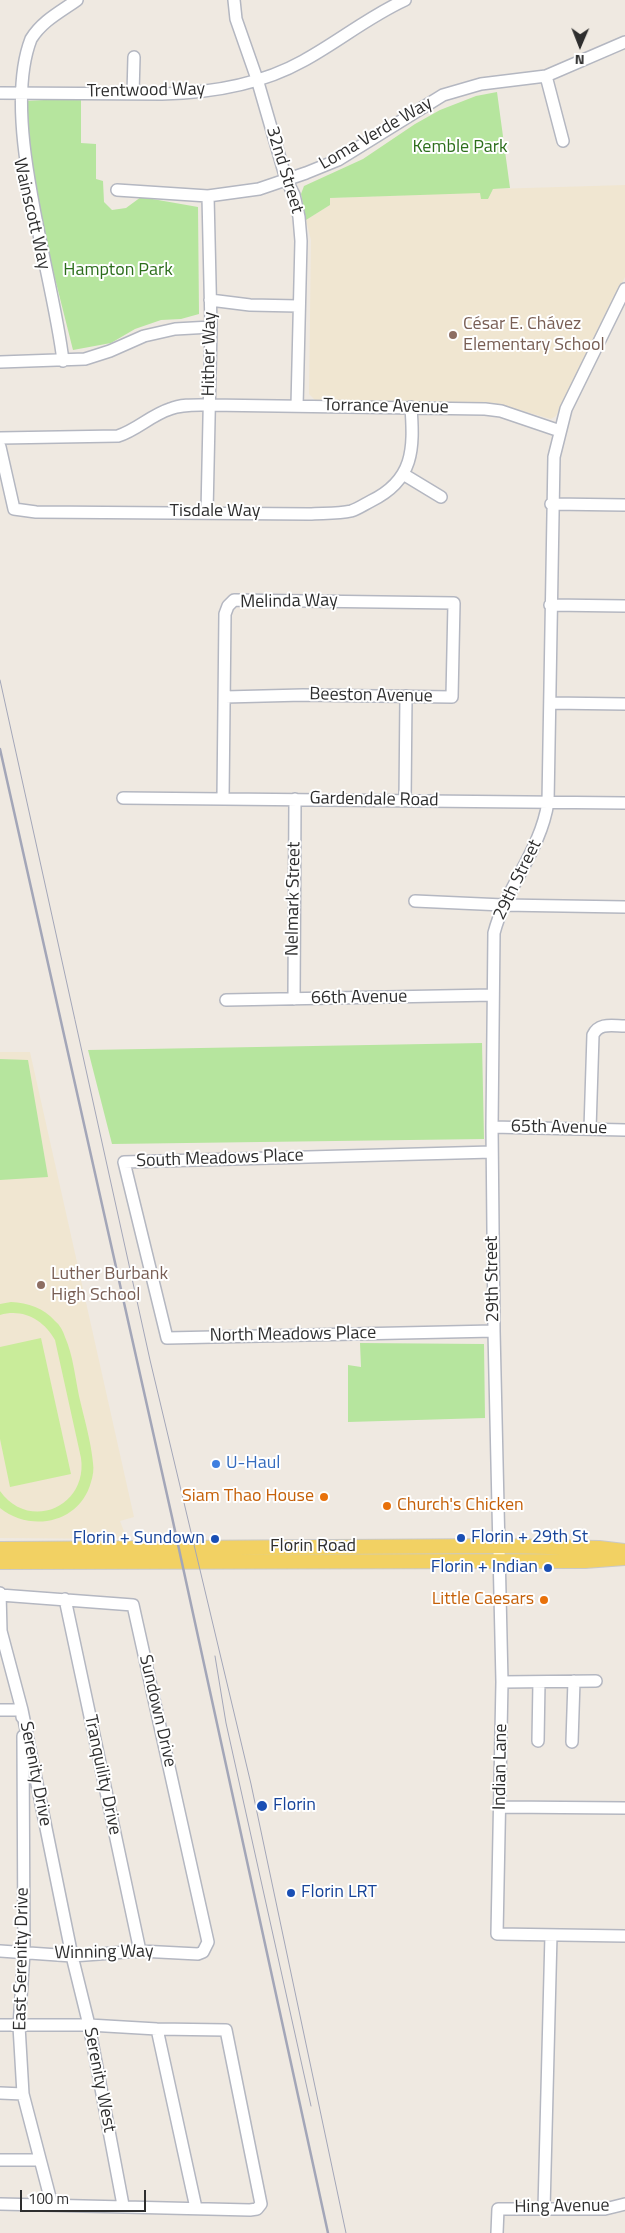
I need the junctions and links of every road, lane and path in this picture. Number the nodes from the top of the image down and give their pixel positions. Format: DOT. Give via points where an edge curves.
graph roads {
  1 [pos="77,0"];
  2 [pos="234,0"];
  3 [pos="405,0"];
  4 [pos="625,42"];
  5 [pos="134,57"];
  6 [pos="546,76"];
  7 [pos="257,79"];
  8 [pos="0,93"];
  9 [pos="15,93"];
  10 [pos="133,94"];
  11 [pos="563,141"];
  12 [pos="286,179"];
  13 [pos="117,190"];
  14 [pos="208,196"];
  15 [pos="625,290"];
  16 [pos="210,300"];
  17 [pos="298,306"];
  18 [pos="211,327"];
  19 [pos="63,361"];
  20 [pos="0,362"];
  21 [pos="208,405"];
  22 [pos="297,406"];
  23 [pos="412,407"];
  24 [pos="560,431"];
  25 [pos="0,438"];
  26 [pos="0,447"];
  27 [pos="403,474"];
  28 [pos="441,497"];
  29 [pos="552,504"];
  30 [pos="625,505"];
  31 [pos="206,512"];
  32 [pos="454,603"];
  33 [pos="550,605"];
  34 [pos="625,606"];
  35 [pos="406,696"];
  36 [pos="225,697"];
  37 [pos="550,703"];
  38 [pos="625,704"];
  39 [pos="123,798"];
  40 [pos="224,798"];
  41 [pos="296,799"];
  42 [pos="405,800"];
  43 [pos="548,802"];
  44 [pos="625,803"];
  45 [pos="415,901"];
  46 [pos="503,905"];
  47 [pos="625,907"];
  48 [pos="493,995"];
  49 [pos="294,999"];
  50 [pos="226,1000"];
  51 [pos="625,1026"];
  52 [pos="492,1127"];
  53 [pos="590,1129"];
  54 [pos="625,1130"];
  55 [pos="492,1152"];
  56 [pos="149,1266"];
  57 [pos="494,1330"];
  58 [pos="7,1549"];
  59 [pos="625,1551"];
  60 [pos="499,1553"];
  61 [pos="625,1558"];
  62 [pos="0,1561"];
  63 [pos="0,1594"];
  64 [pos="65,1600"];
  65 [pos="574,1681"];
  66 [pos="596,1681"];
  67 [pos="502,1682"];
  68 [pos="538,1682"];
  69 [pos="0,1710"];
  70 [pos="22,1710"];
  71 [pos="538,1741"];
  72 [pos="572,1742"];
  73 [pos="500,1807"];
  74 [pos="625,1808"];
  75 [pos="551,1935"];
  76 [pos="625,1936"];
  77 [pos="206,1948"];
  78 [pos="0,1951"];
  79 [pos="140,1952"];
  80 [pos="24,1953"];
  81 [pos="72,1956"];
  82 [pos="0,2025"];
  83 [pos="89,2025"];
  84 [pos="19,2026"];
  85 [pos="157,2030"];
  86 [pos="0,2093"];
  87 [pos="23,2094"];
  88 [pos="0,2160"];
  89 [pos="40,2160"];
  90 [pos="0,2204"];
  91 [pos="625,2204"];
  92 [pos="52,2205"];
  93 [pos="123,2206"];
  94 [pos="196,2208"];
  95 [pos="544,2209"];
  96 [pos="497,2233"];
  1 -- 9 [label="street, Wainscott Way" via="52,17 32,38 18,68"];
  2 -- 7 [label="street, 32nd Street" via="236,19"];
  3 -- 7 [label="street, Trentwood Way" via="364,21 301,62"];
  4 -- 6 [label="street, Loma Verde Way"];
  5 -- 10 [label="street"];
  6 -- 11 [label="street"];
  6 -- 12 [label="street, Loma Verde Way" via="481,84 443,95 338,160"];
  7 -- 10 [label="street, Trentwood Way" via="187,94"];
  7 -- 12 [label="street, 32nd Street"];
  8 -- 9 [label="street, Trentwood Way"];
  9 -- 10 [label="street, Trentwood Way"];
  9 -- 19 [label="street, Wainscott Way" via="20,180 58,327"];
  12 -- 14 [label="street, Loma Verde Way" via="246,192"];
  12 -- 17 [label="street, 32nd Street" via="299,217"];
  13 -- 14 [label="street, Loma Verde Way"];
  14 -- 16 [label="street, Hither Way"];
  15 -- 24 [label="street, 29th Street" via="573,392"];
  16 -- 17 [label="street"];
  16 -- 18 [label="street, Hither Way"];
  17 -- 22 [label="street, 32nd Street"];
  18 -- 19 [label="street" via="152,334 85,359"];
  18 -- 21 [label="street, Hither Way"];
  19 -- 20 [label="street"];
  21 -- 22 [label="street, Torrance Avenue"];
  21 -- 25 [label="street, Torrance Avenue" via="170,408 129,433 118,436"];
  21 -- 31 [label="street, Hither Way"];
  22 -- 23 [label="street, Torrance Avenue"];
  23 -- 24 [label="street, Torrance Avenue" via="501,411"];
  23 -- 27 [label="street, Tisdale Way" via="413,447"];
  24 -- 29 [label="street, 29th Street" via="554,457"];
  26 -- 31 [label="street, Tisdale Way" via="14,509 36,512"];
  27 -- 28 [label="street"];
  27 -- 31 [label="street, Tisdale Way" via="390,490 351,511 308,514"];
  29 -- 30 [label="street"];
  29 -- 33 [label="street, 29th Street"];
  32 -- 35 [label="street, Beeston Avenue" via="452,697"];
  32 -- 36 [label="street, Melinda Way" via="234,600 226,614"];
  33 -- 34 [label="street"];
  33 -- 37 [label="street, 29th Street"];
  35 -- 36 [label="street, Beeston Avenue"];
  35 -- 42 [label="street"];
  36 -- 40 [label="street, Melinda Way"];
  37 -- 38 [label="street"];
  37 -- 43 [label="street, 29th Street"];
  39 -- 40 [label="street, Gardendale Road"];
  40 -- 41 [label="street, Gardendale Road"];
  41 -- 42 [label="street, Gardendale Road"];
  41 -- 49 [label="street, Nelmark Street"];
  42 -- 43 [label="street, Gardendale Road"];
  43 -- 44 [label="street, Gardendale Road"];
  43 -- 46 [label="street, 29th Street" via="540,834"];
  45 -- 46 [label="street"];
  46 -- 47 [label="street"];
  46 -- 48 [label="street, 29th Street" via="494,933"];
  48 -- 49 [label="street, 66th Avenue"];
  48 -- 52 [label="street, 29th Street"];
  49 -- 50 [label="street, 66th Avenue"];
  51 -- 53 [label="street" via="604,1026 593,1035"];
  52 -- 53 [label="street, 65th Avenue"];
  52 -- 55 [label="street, 29th Street"];
  53 -- 54 [label="street, 65th Avenue"];
  55 -- 56 [label="street, South Meadows Place" via="124,1162"];
  55 -- 57 [label="street, 29th Street"];
  56 -- 57 [label="street, North Meadows Place" via="167,1338"];
  57 -- 60 [label="street, 29th Street"];
  58 -- 60 [label="main road, Florin Road"];
  58 -- 62 [label="main road"];
  59 -- 60 [label="main road, Florin Road" via="600,1548"];
  60 -- 61 [label="main road, Florin Road" via="585,1561"];
  60 -- 62 [label="main road, Florin Road"];
  60 -- 67 [label="street, Indian Lane"];
  63 -- 64 [label="street, Sundown Drive"];
  63 -- 70 [label="street, Serenity Drive" via="1,1631"];
  64 -- 77 [label="street, Sundown Drive" via="133,1605 208,1936"];
  64 -- 79 [label="street, Tranquility Drive"];
  65 -- 66 [label="street"];
  65 -- 68 [label="street"];
  65 -- 72 [label="street"];
  67 -- 68 [label="street"];
  67 -- 73 [label="street, Indian Lane"];
  68 -- 71 [label="street"];
  69 -- 70 [label="street"];
  70 -- 80 [label="street, East Serenity Drive"];
  70 -- 81 [label="street, Serenity Drive"];
  73 -- 74 [label="street"];
  73 -- 75 [label="street, Indian Lane" via="497,1934"];
  75 -- 76 [label="street"];
  75 -- 95 [label="street"];
  77 -- 79 [label="street, Winning Way" via="198,1954"];
  78 -- 80 [label="street, Winning Way"];
  79 -- 81 [label="street, Winning Way"];
  80 -- 81 [label="street, Winning Way"];
  80 -- 84 [label="street, East Serenity Drive"];
  81 -- 83 [label="street, Serenity West"];
  82 -- 84 [label="street"];
  83 -- 84 [label="street"];
  83 -- 85 [label="street"];
  83 -- 93 [label="street, Serenity West"];
  84 -- 87 [label="street, East Serenity Drive"];
  85 -- 94 [label="street"];
  85 -- 94 [label="street" via="226,2030 261,2204 257,2209"];
  86 -- 87 [label="street"];
  87 -- 89 [label="street, East Serenity Drive"];
  88 -- 89 [label="street"];
  89 -- 92 [label="street, East Serenity Drive"];
  90 -- 92 [label="street"];
  91 -- 95 [label="street, Hing Avenue" via="605,2209"];
  92 -- 93 [label="street"];
  93 -- 94 [label="street"];
  95 -- 96 [label="street, Hing Avenue" via="498,2209"];
}
